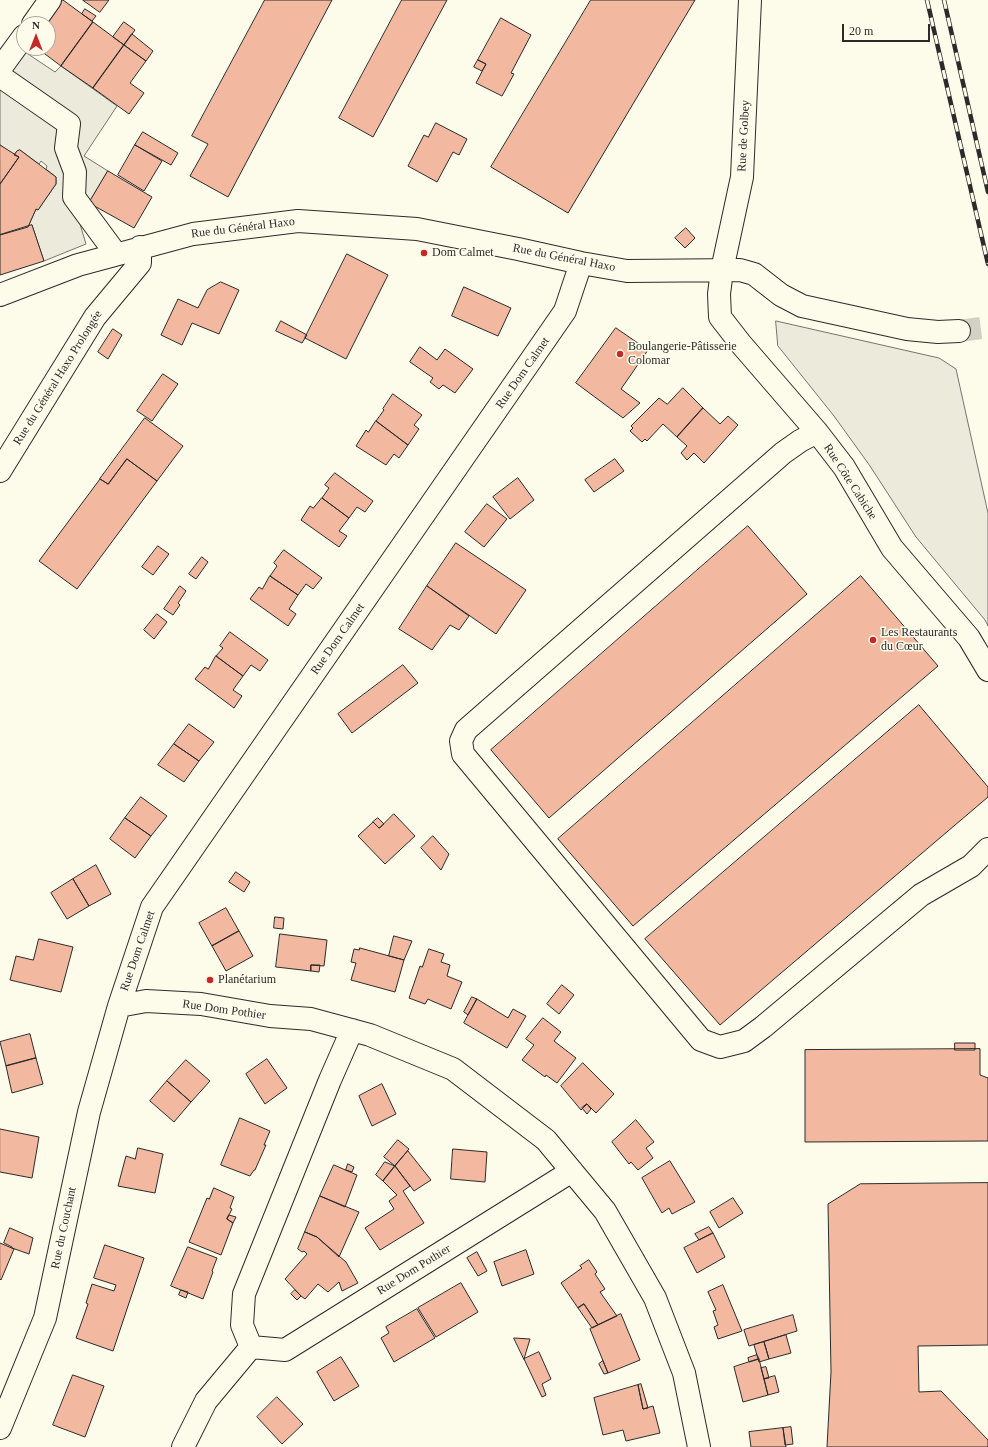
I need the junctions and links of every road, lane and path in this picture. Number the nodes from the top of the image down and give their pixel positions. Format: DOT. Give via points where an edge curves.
graph roads {
  1 [pos="50,0"];
  2 [pos="750,0"];
  3 [pos="39,16"];
  4 [pos="16,47"];
  5 [pos="0,69"];
  6 [pos="0,76"];
  7 [pos="140,247"];
  8 [pos="116,254"];
  9 [pos="581,263"];
  10 [pos="722,270"];
  11 [pos="0,295"];
  12 [pos="959,331"];
  13 [pos="817,432"];
  14 [pos="0,471"];
  15 [pos="988,670"];
  16 [pos="988,849"];
  17 [pos="117,1015"];
  18 [pos="352,1030"];
  19 [pos="572,1171"];
  20 [pos="251,1347"];
  21 [pos="0,1428"];
  22 [pos="183,1447"];
  23 [pos="699,1447"];
  1 -- 3 [label="street"];
  2 -- 10 [label="street, Rue de Golbey" via="742,178"];
  4 -- 5 [label="street"];
  6 -- 8 [label="street" via="69,124 66,148 75,172 74,197"];
  7 -- 8 [label="street, Rue du Général Haxo"];
  7 -- 9 [label="street, Rue du Général Haxo" via="193,234 298,221 416,229"];
  7 -- 14 [label="street, Rue du Général Haxo Prolongée" via="140,263 95,317"];
  8 -- 11 [label="street, Rue du Général Haxo" via="78,265"];
  9 -- 10 [label="street, Rue du Général Haxo" via="627,271"];
  9 -- 17 [label="street, Rue Dom Calmet" via="565,311 152,907"];
  10 -- 12 [label="street, Rue du Général Haxo" via="740,270 754,274 781,295 802,306 908,329"];
  10 -- 13 [label="street, Rue Côte Cabiche" via="720,317"];
  13 -- 15 [label="street, Rue Côte Cabiche" via="844,467 892,548 969,638"];
  13 -- 16 [label="street" via="783,453 466,730 461,741 463,754 702,1040 720,1047 744,1040 763,1027 921,895 971,866"];
  17 -- 18 [label="street, Rue Dom Pothier" via="146,1002 201,1004 270,1016 311,1019"];
  17 -- 21 [label="street, Rue du Couchant" via="89,1112 45,1318"];
  18 -- 19 [label="street, Rue Dom Pothier" via="453,1069 546,1140"];
  18 -- 20 [label="street" via="244,1294 242,1325"];
  19 -- 20 [label="street, Rue Dom Pothier" via="285,1350"];
  19 -- 23 [label="street, Rue Dom Pothier" via="604,1211 656,1298 684,1374"];
  20 -- 22 [label="street" via="206,1401"];
}
